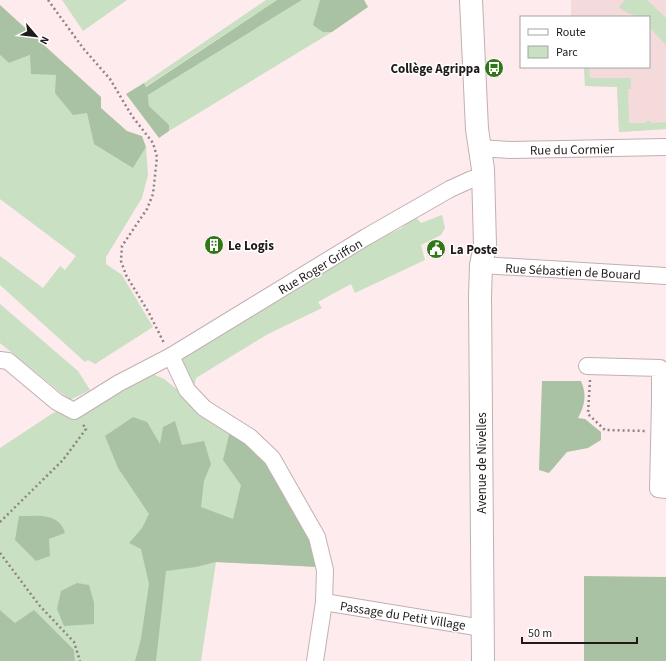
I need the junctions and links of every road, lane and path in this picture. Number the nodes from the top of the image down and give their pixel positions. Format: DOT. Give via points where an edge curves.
graph roads {
  1 [pos="48,0"];
  2 [pos="471,0"];
  3 [pos="666,147"];
  4 [pos="479,148"];
  5 [pos="472,179"];
  6 [pos="481,265"];
  7 [pos="666,276"];
  8 [pos="171,356"];
  9 [pos="0,360"];
  10 [pos="589,366"];
  11 [pos="663,403"];
  12 [pos="74,411"];
  13 [pos="659,431"];
  14 [pos="666,490"];
  15 [pos="0,522"];
  16 [pos="0,553"];
  17 [pos="324,602"];
  18 [pos="482,628"];
  19 [pos="80,661"];
  20 [pos="315,661"];
  21 [pos="483,661"];
  1 -- 8 [label="path" via="83,48 110,79 152,143 157,157 153,194 147,209 122,246 121,261 126,275"];
  2 -- 4 [label="main road"];
  3 -- 4 [label="street, Rue du Cormier" via="510,150"];
  4 -- 5 [label="main road, Avenue de Nivelles" via="472,164"];
  4 -- 6 [label="main road, Avenue de Nivelles" via="484,169 485,246"];
  5 -- 6 [label="main road, Avenue de Nivelles" via="473,248"];
  5 -- 8 [label="street, Rue Roger Griffon" via="373,234"];
  6 -- 7 [label="street, Rue Sébastien de Bouard"];
  6 -- 18 [label="main road, Avenue de Nivelles"];
  8 -- 12 [label="street, Rue Roger Griffon" via="119,383"];
  8 -- 17 [label="street" via="187,390 195,399 204,408 250,437 272,458 317,537 325,570"];
  9 -- 12 [label="street" via="8,361 57,402"];
  10 -- 11 [label="street" via="660,368"];
  10 -- 13 [label="path" via="588,414 606,430"];
  11 -- 13 [label="street"];
  12 -- 15 [label="path" via="86,429 63,460"];
  13 -- 14 [label="street" via="658,489"];
  16 -- 19 [label="path" via="39,605 74,642"];
  17 -- 18 [label="street, Passage du Petit Village"];
  17 -- 20 [label="street"];
  18 -- 21 [label="main road, Avenue de Nivelles"];
}
